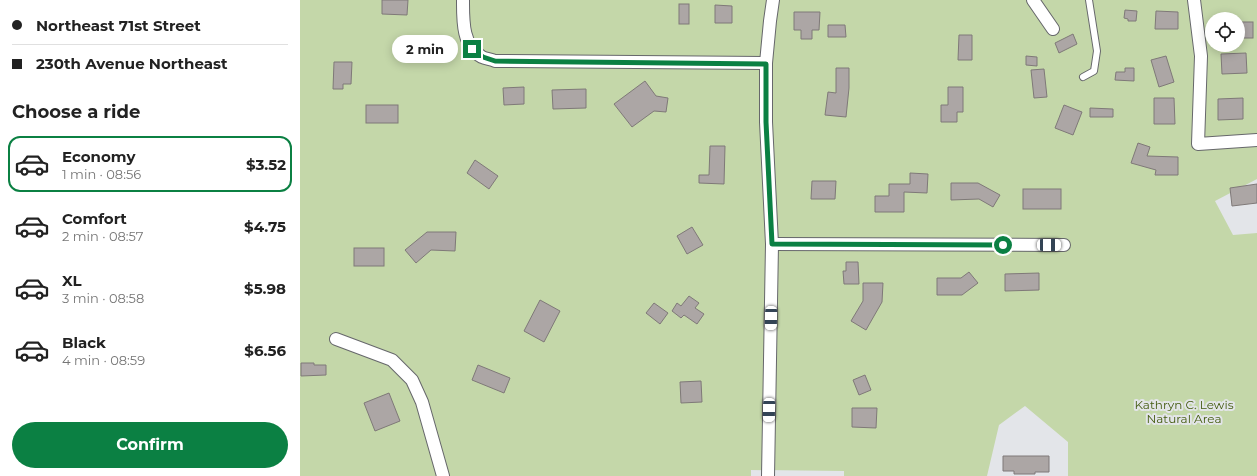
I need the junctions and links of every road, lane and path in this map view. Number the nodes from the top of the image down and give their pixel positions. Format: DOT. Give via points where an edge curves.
graph roads {
  1 [pos="463,0"];
  2 [pos="773,0"];
  3 [pos="1033,0"];
  4 [pos="1089,0"];
  5 [pos="1194,0"];
  6 [pos="1053,29"];
  7 [pos="766,64"];
  8 [pos="1083,77"];
  9 [pos="1257,140"];
  10 [pos="772,244"];
  11 [pos="1064,245"];
  12 [pos="336,339"];
  13 [pos="443,476"];
  14 [pos="768,476"];
  1 -- 7 [label="street" via="465,35 472,49 483,57 495,61"];
  2 -- 7 [label="street"];
  3 -- 6 [label="street"];
  4 -- 8 [label="lane" via="1097,51 1094,71"];
  5 -- 9 [label="street" via="1201,56 1199,139"];
  7 -- 10 [label="street"];
  10 -- 11 [label="street"];
  10 -- 14 [label="street"];
  12 -- 13 [label="street" via="392,360 412,380 422,402"];
}
